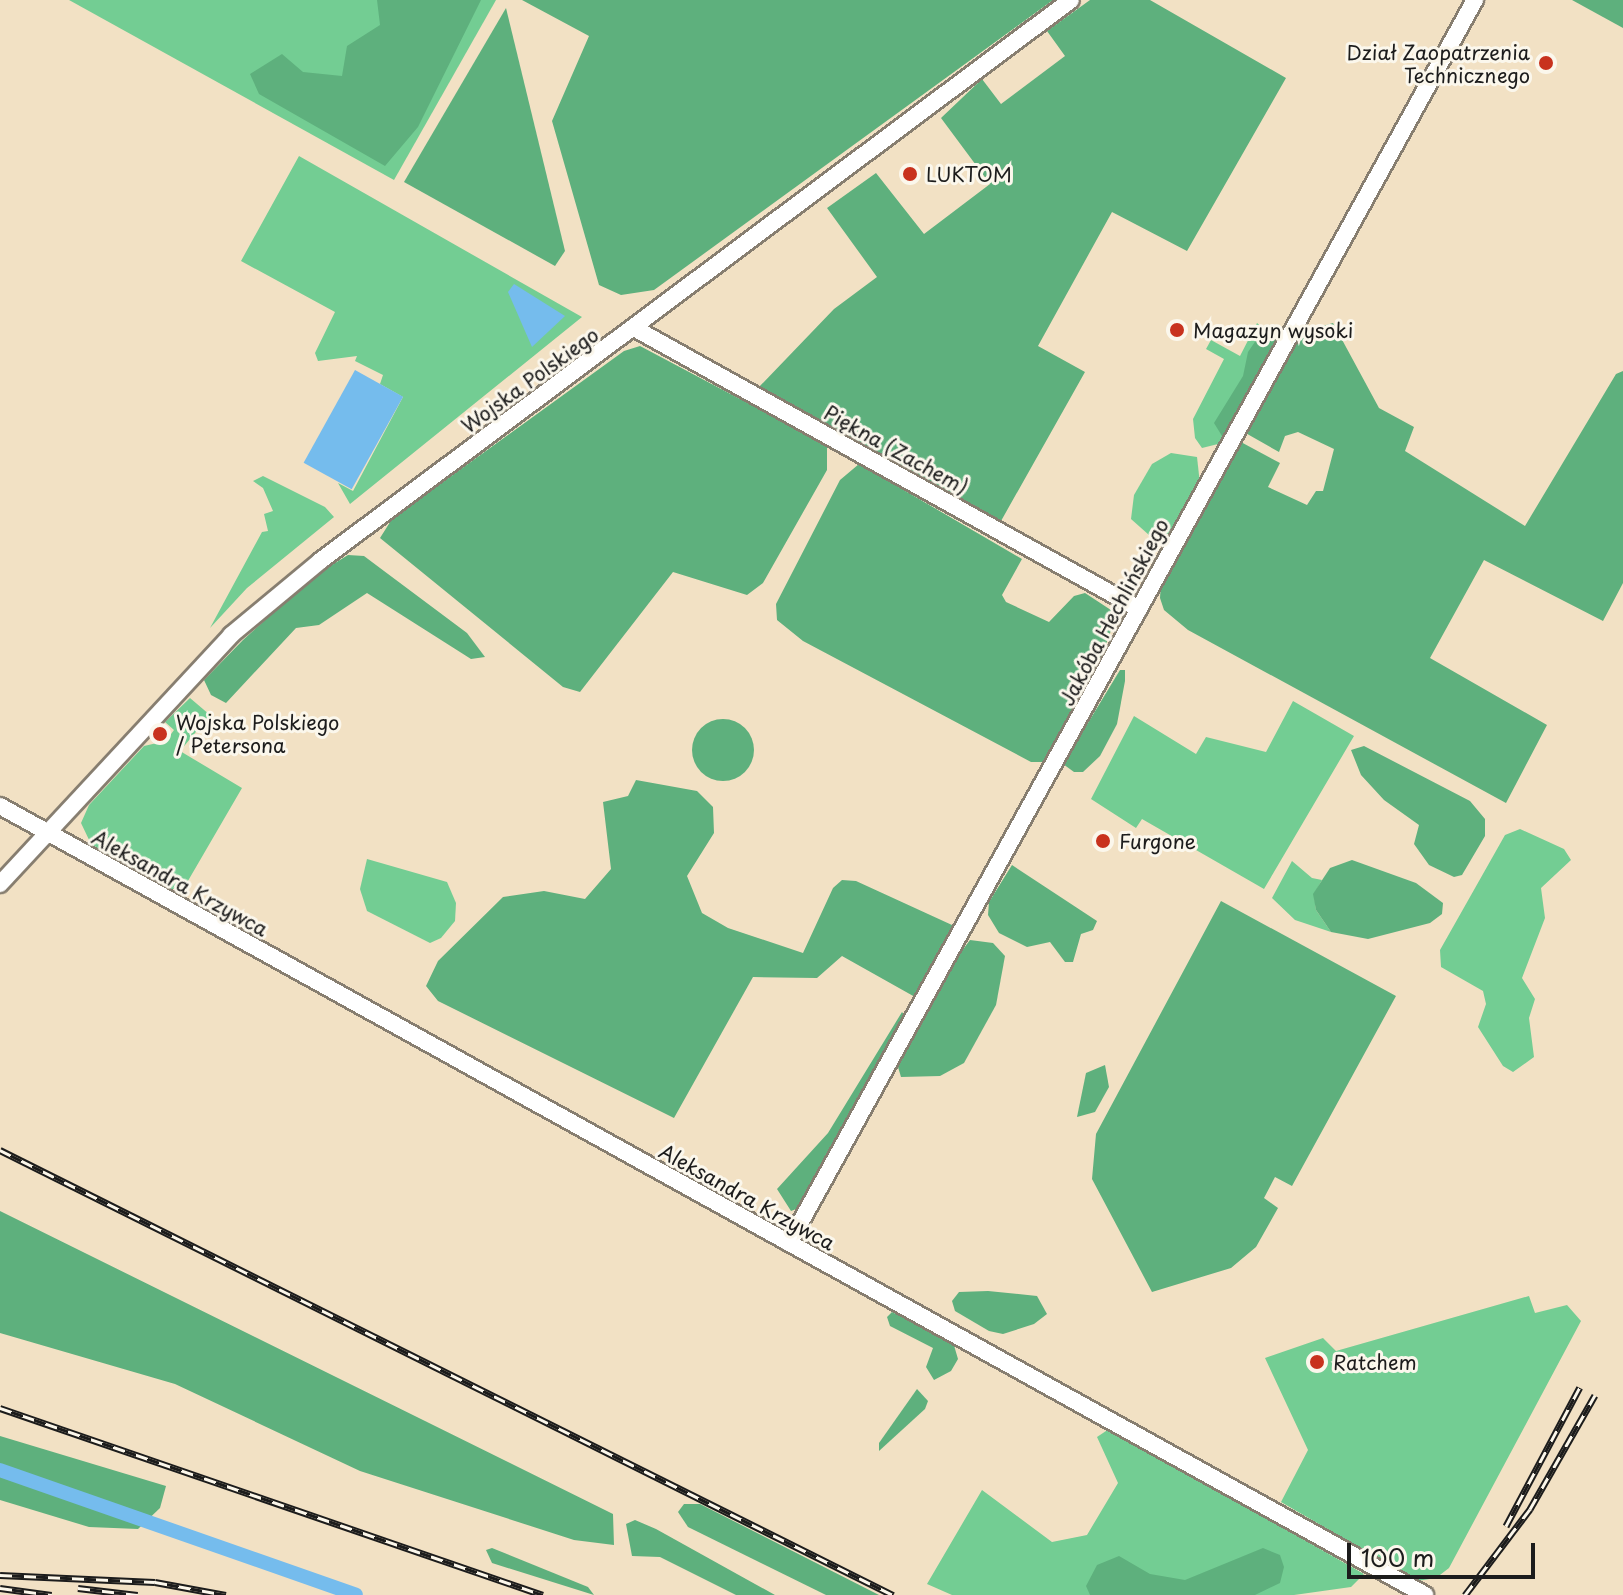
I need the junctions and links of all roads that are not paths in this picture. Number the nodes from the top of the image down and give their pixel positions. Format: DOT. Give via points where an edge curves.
graph roads {
  1 [pos="1071,0"];
  2 [pos="1475,0"];
  3 [pos="634,328"];
  4 [pos="1139,609"];
  5 [pos="0,806"];
  6 [pos="49,834"];
  7 [pos="0,884"];
  8 [pos="789,1243"];
  9 [pos="1425,1595"];
  1 -- 3 [label="street, Wojska Polskiego"];
  2 -- 4 [label="street, Jakóba Hechlińskiego"];
  3 -- 4 [label="street, Piękna (Zachem)"];
  3 -- 6 [label="street, Wojska Polskiego" via="320,561 231,635"];
  4 -- 8 [label="street, Jakóba Hechlińskiego"];
  5 -- 6 [label="street, Aleksandra Krzywca"];
  6 -- 7 [label="street, Wojska Polskiego"];
  6 -- 8 [label="street, Aleksandra Krzywca"];
  8 -- 9 [label="street, Aleksandra Krzywca"];
}
